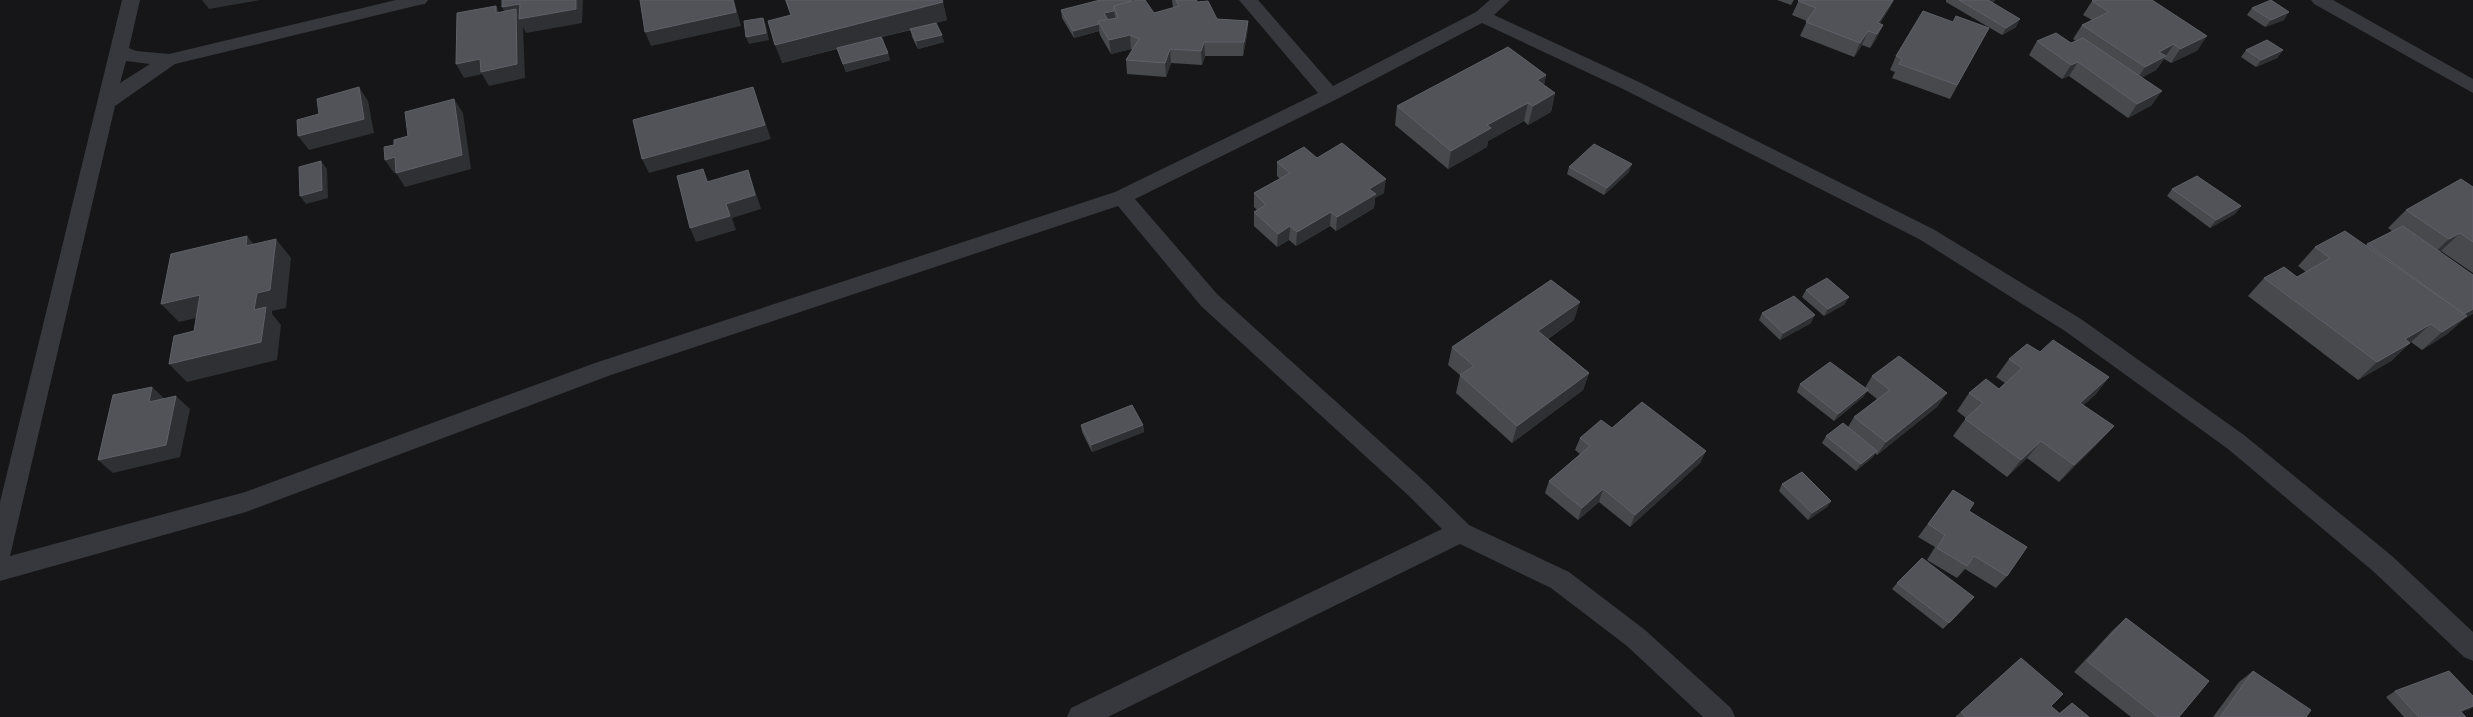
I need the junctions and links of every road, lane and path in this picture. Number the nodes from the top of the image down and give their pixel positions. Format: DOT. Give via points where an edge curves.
graph roads {
  1 [pos="131,0"];
  2 [pos="420,0"];
  3 [pos="1248,0"];
  4 [pos="1501,0"];
  5 [pos="2320,0"];
  6 [pos="1482,16"];
  7 [pos="118,51"];
  8 [pos="169,60"];
  9 [pos="2473,87"];
  10 [pos="1330,95"];
  11 [pos="107,103"];
  12 [pos="1122,197"];
  13 [pos="1460,532"];
  14 [pos="0,552"];
  15 [pos="0,570"];
  16 [pos="2473,649"];
  17 [pos="1080,717"];
  18 [pos="1722,717"];
  1 -- 7 [label="street"];
  2 -- 8 [label="street"];
  3 -- 10 [label="street"];
  4 -- 6 [label="street"];
  5 -- 9 [label="street"];
  6 -- 10 [label="street"];
  6 -- 16 [label="street" via="1632,86 1926,234 2073,325 2236,442 2383,564"];
  7 -- 8 [label="street" via="133,56"];
  7 -- 11 [label="street"];
  8 -- 11 [label="street"];
  10 -- 12 [label="street"];
  11 -- 14 [label="street"];
  12 -- 13 [label="street" via="1209,300 1417,489"];
  12 -- 15 [label="street" via="603,369 246,502"];
  13 -- 17 [label="street"];
  13 -- 18 [label="street" via="1560,580 1636,638"];
}
